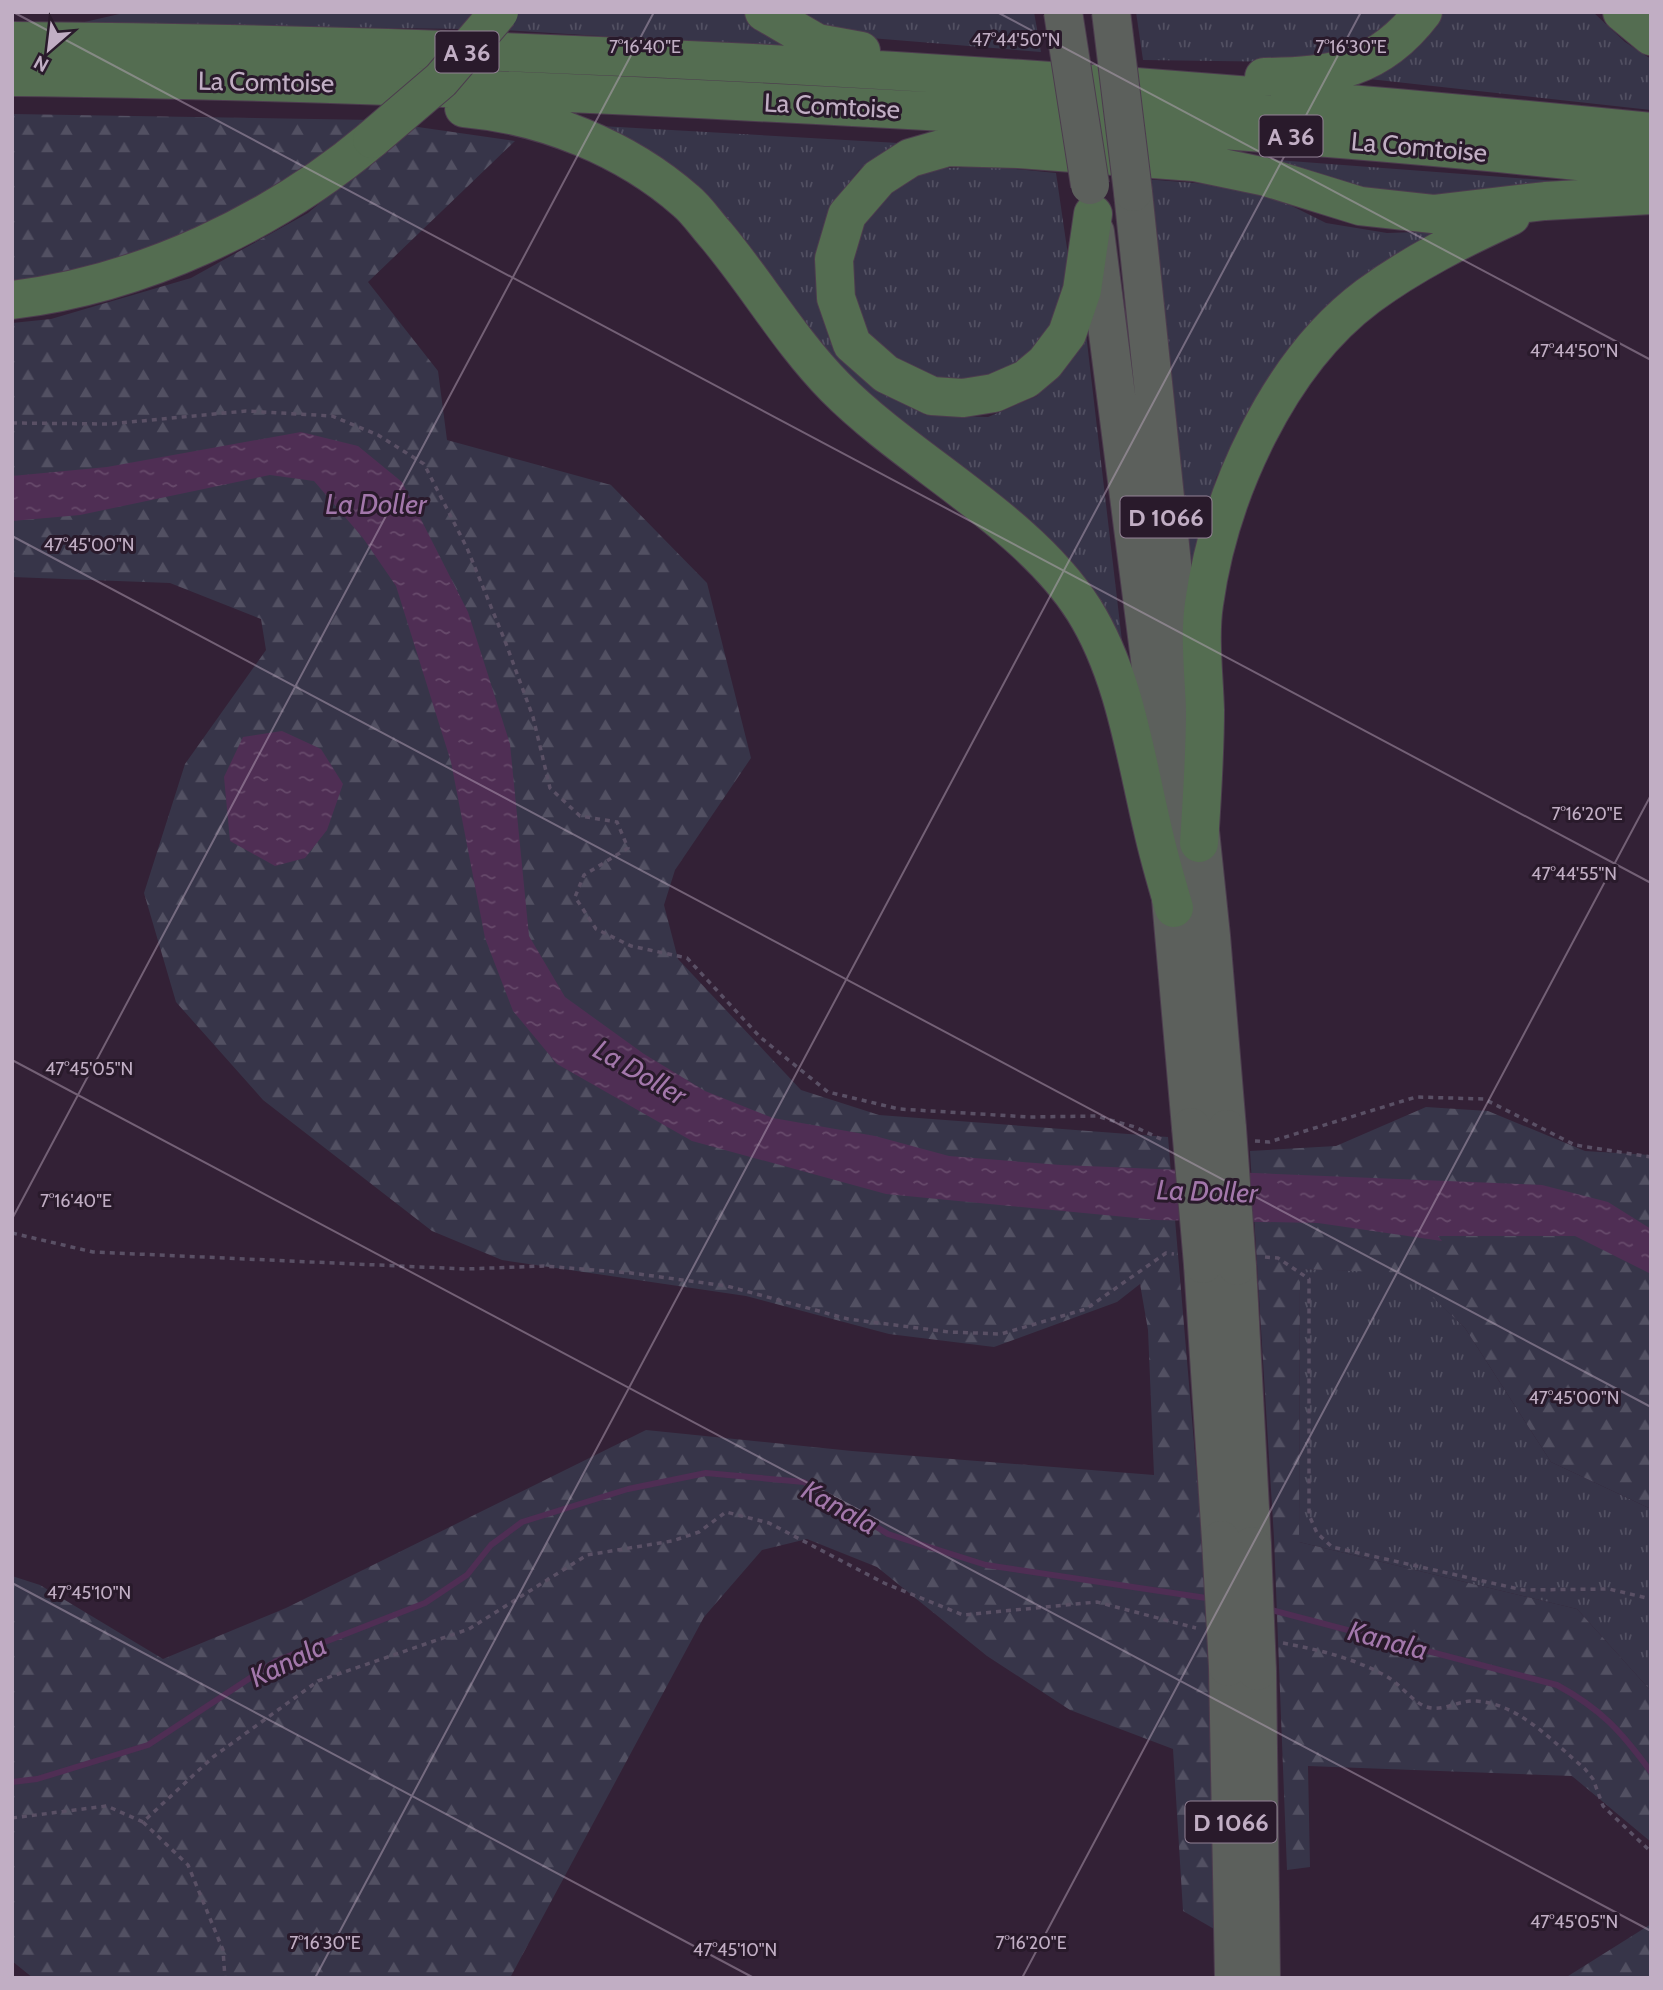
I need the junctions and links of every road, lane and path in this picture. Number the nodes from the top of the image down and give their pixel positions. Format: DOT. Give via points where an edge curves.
graph roads {
  1 [pos="499,12"];
  2 [pos="764,12"];
  3 [pos="1063,12"];
  4 [pos="1111,12"];
  5 [pos="1423,12"];
  6 [pos="1622,12"];
  7 [pos="1651,36"];
  8 [pos="12,41"];
  9 [pos="921,73"];
  10 [pos="12,77"];
  11 [pos="374,84"];
  12 [pos="1199,92"];
  13 [pos="1651,132"];
  14 [pos="1651,169"];
  15 [pos="1651,195"];
  16 [pos="1092,199"];
  17 [pos="1545,201"];
  18 [pos="12,300"];
  19 [pos="12,423"];
  20 [pos="1199,843"];
  21 [pos="1174,908"];
  22 [pos="1209,1135"];
  23 [pos="1651,1157"];
  24 [pos="12,1233"];
  25 [pos="1218,1260"];
  26 [pos="1651,1600"];
  27 [pos="1200,1629"];
  28 [pos="1255,1660"];
  29 [pos="12,1818"];
  30 [pos="143,1822"];
  31 [pos="1651,1852"];
  32 [pos="225,1978"];
  33 [pos="1234,1978"];
  34 [pos="1261,1978"];
  1 -- 18 [label="highway, bridge" via="441,80 331,173 290,199 197,247 116,279"];
  2 -- 9 [label="highway" via="817,43 893,54"];
  3 -- 16 [label="highway, D 1066, bridge"];
  4 -- 20 [label="highway, D 1066, bridge"];
  5 -- 12 [label="highway" via="1376,57 1354,67 1326,75 1237,77"];
  6 -- 7 [label="highway"];
  8 -- 9 [label="highway, La Comtoise / A 36" via="552,54"];
  9 -- 12 [label="highway, La Comtoise / A 36"];
  10 -- 11 [label="highway, La Comtoise / A 36"];
  11 -- 14 [label="highway, La Comtoise / A 36" via="1157,125"];
  11 -- 21 [label="highway" via="444,106 499,111 579,135 627,160 687,201 739,263 795,344 836,388 1053,570 1084,610 1109,659"];
  12 -- 13 [label="highway, La Comtoise / A 36"];
  15 -- 17 [label="highway"];
  16 -- 17 [label="highway" via="1082,290 1067,334 1026,379 994,393 932,396 886,374 852,344 836,298 834,259 848,215 880,178 910,158 948,147 1194,162 1266,177 1360,205 1433,215"];
  16 -- 21 [label="highway, D 1066" via="1150,659"];
  17 -- 20 [label="highway" via="1439,249 1366,298 1307,356 1260,427 1230,494 1203,605 1205,741"];
  19 -- 22 [label="path" via="109,424 246,411 332,416 379,435 424,464 467,548 533,717 550,788 580,816 617,822 628,848 584,875 575,897 596,929 631,946 687,958 761,1037 828,1092 898,1109 1096,1116 1135,1126 1161,1140"];
  20 -- 22 [label="highway, D 1066" via="1211,936"];
  21 -- 22 [label="highway, D 1066"];
  22 -- 23 [label="path" via="1269,1142 1416,1097 1484,1099 1575,1145"];
  22 -- 25 [label="highway, D 1066, bridge"];
  24 -- 25 [label="path" via="93,1252 465,1269 544,1266 631,1273 727,1286 848,1319 1001,1334 1086,1309 1166,1253"];
  25 -- 26 [label="path" via="1278,1258 1310,1279 1309,1515 1317,1533 1332,1547 1524,1590 1609,1589"];
  25 -- 28 [label="highway, D 1066, bridge" via="1237,1543"];
  27 -- 30 [label="path" via="1097,1602 962,1615 884,1583 769,1523 726,1512 699,1532 672,1541 587,1555 469,1629 318,1681 213,1757"];
  28 -- 31 [label="path" via="1348,1658 1399,1684 1423,1705 1441,1708 1469,1701 1506,1708 1585,1769 1603,1806"];
  28 -- 33 [label="highway, D 1066"];
  28 -- 34 [label="highway, D 1066"];
  29 -- 30 [label="path" via="107,1806"];
  30 -- 32 [label="path" via="188,1866 223,1950"];
}
